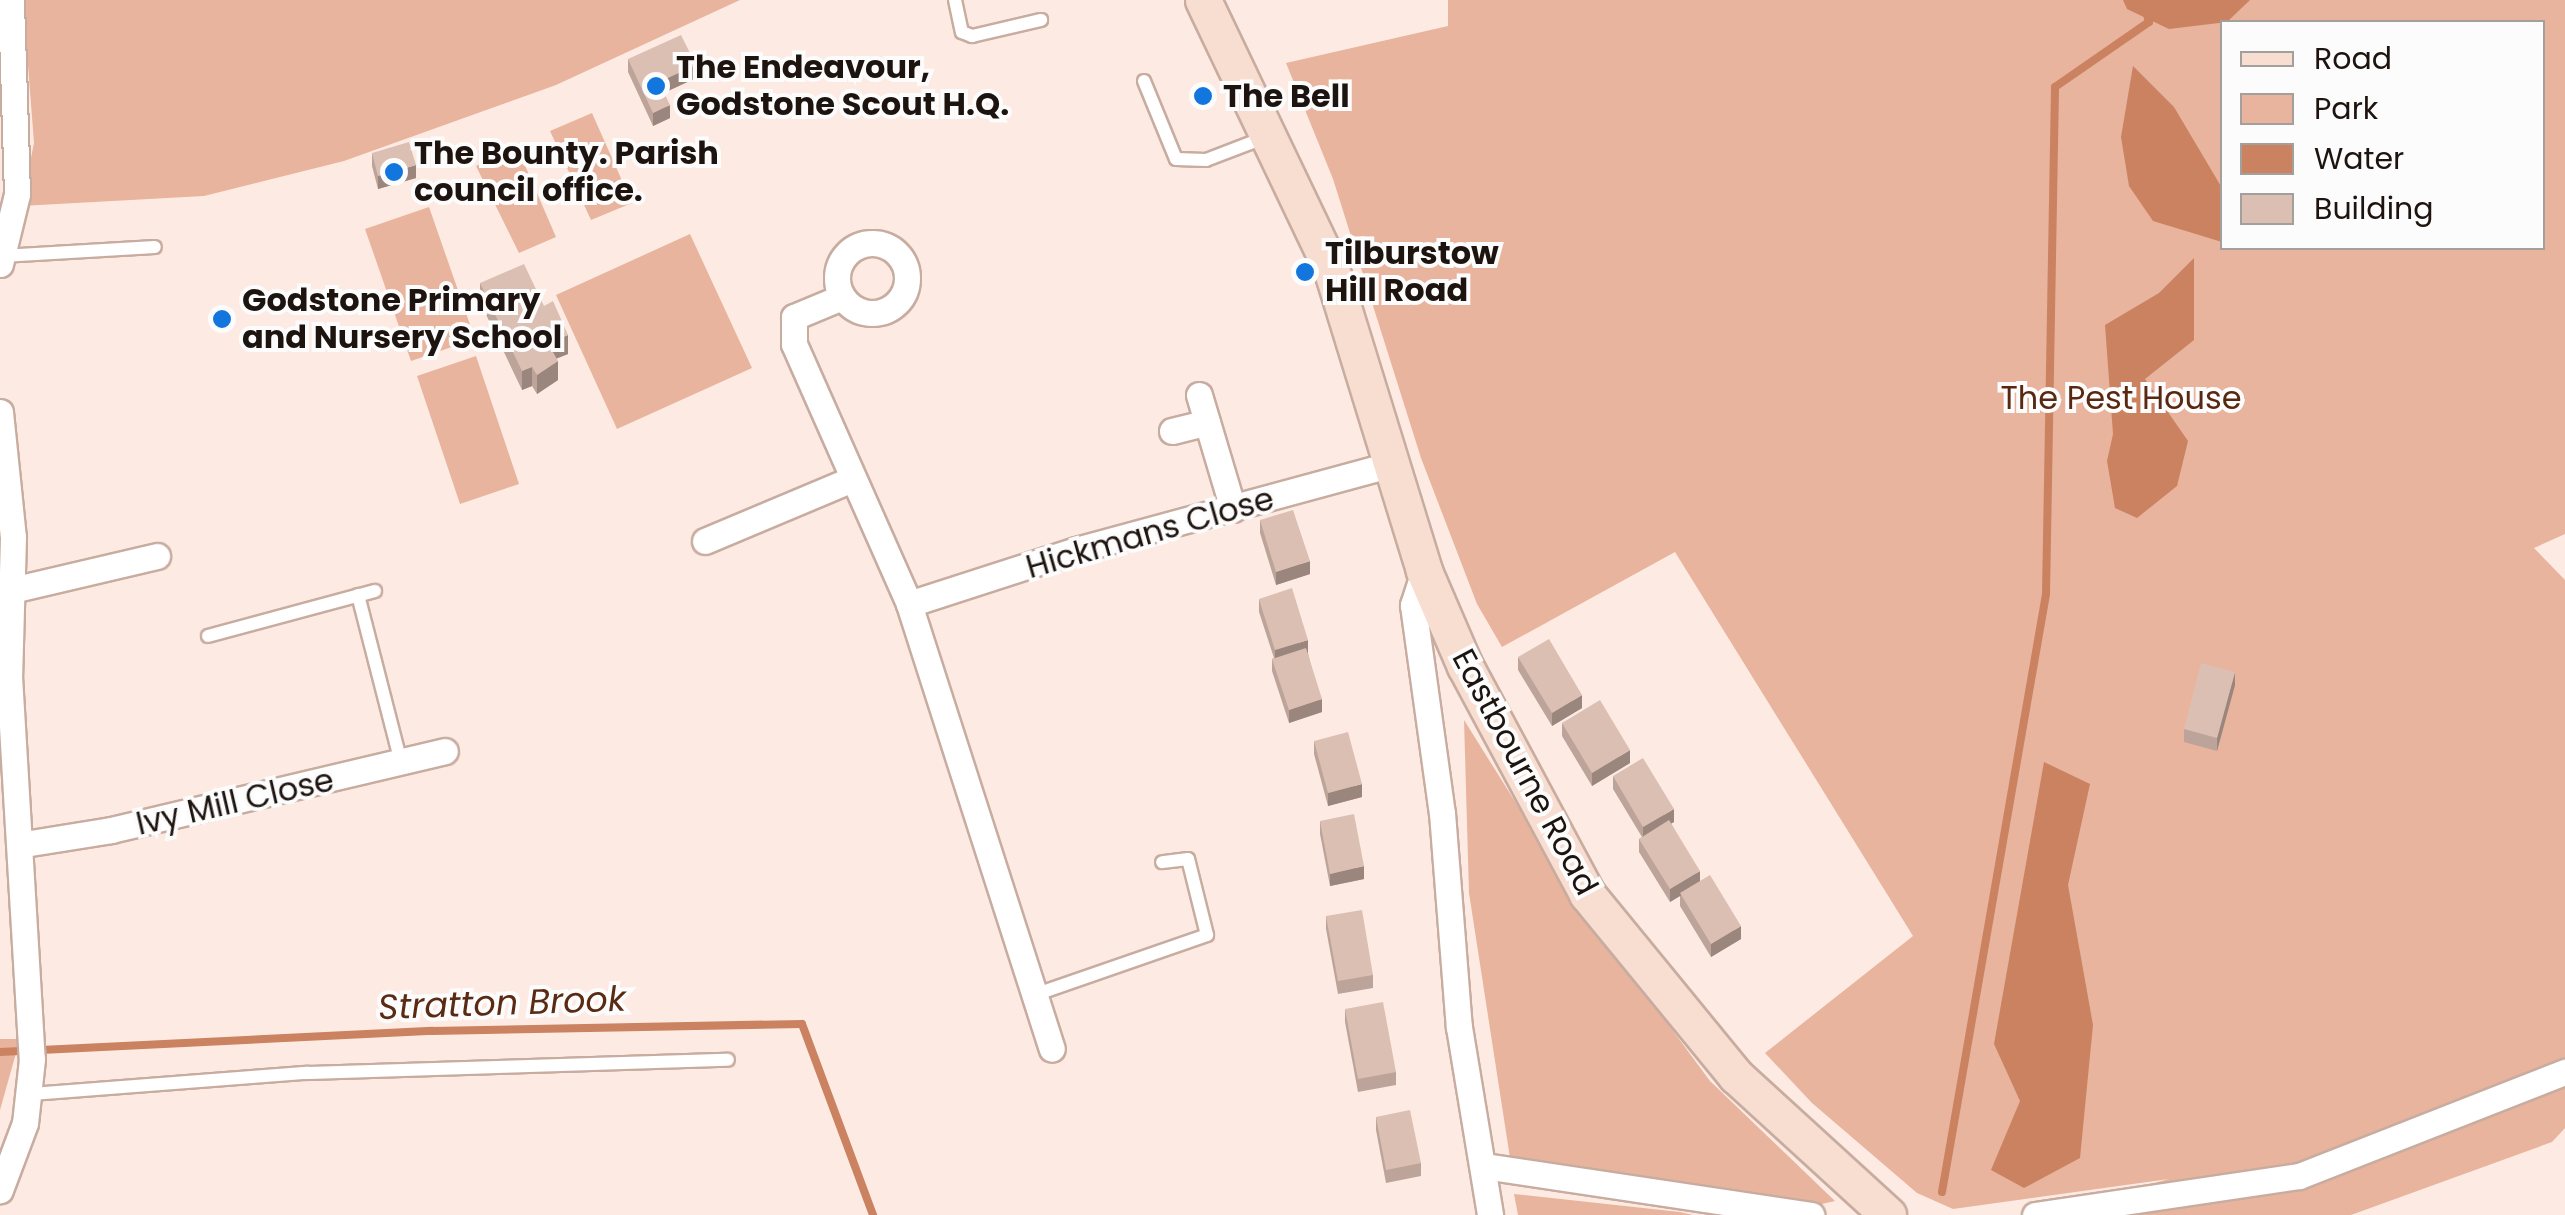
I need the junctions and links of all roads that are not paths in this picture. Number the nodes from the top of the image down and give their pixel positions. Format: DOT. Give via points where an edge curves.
graph roads {
  1 [pos="10,0"];
  2 [pos="955,0"];
  3 [pos="1203,0"];
  4 [pos="1041,20"];
  5 [pos="1144,81"];
  6 [pos="8,83"];
  7 [pos="1268,136"];
  8 [pos="155,247"];
  9 [pos="1,260"];
  10 [pos="842,297"];
  11 [pos="1199,395"];
  12 [pos="0,412"];
  13 [pos="1207,422"];
  14 [pos="1172,431"];
  15 [pos="1392,464"];
  16 [pos="850,480"];
  17 [pos="1234,510"];
  18 [pos="705,540"];
  19 [pos="157,556"];
  20 [pos="1424,571"];
  21 [pos="12,590"];
  22 [pos="375,591"];
  23 [pos="358,595"];
  24 [pos="909,604"];
  25 [pos="208,636"];
  26 [pos="4,676"];
  27 [pos="445,751"];
  28 [pos="401,763"];
  29 [pos="24,844"];
  30 [pos="1162,862"];
  31 [pos="1032,996"];
  32 [pos="1052,1050"];
  33 [pos="728,1060"];
  34 [pos="2565,1072"];
  35 [pos="31,1094"];
  36 [pos="1484,1166"];
  37 [pos="0,1190"];
  38 [pos="1490,1215"];
  39 [pos="1811,1215"];
  40 [pos="1888,1215"];
  41 [pos="2035,1215"];
  1 -- 6 [label="street"];
  2 -- 4 [label="lane" via="955,17 972,36"];
  3 -- 7 [label="main road, Eastbourne Road"];
  5 -- 7 [label="lane" via="1176,158 1206,160"];
  6 -- 9 [label="street" via="17,194"];
  7 -- 15 [label="main road, Eastbourne Road" via="1330,268"];
  8 -- 9 [label="lane"];
  10 -- 16 [label="street" via="794,317 794,344"];
  11 -- 13 [label="street"];
  12 -- 21 [label="street"];
  13 -- 14 [label="street"];
  13 -- 17 [label="street"];
  15 -- 17 [label="street, Hickmans Close"];
  15 -- 20 [label="main road, Eastbourne Road"];
  16 -- 18 [label="street"];
  16 -- 24 [label="street"];
  17 -- 24 [label="street, Hickmans Close" via="1076,550"];
  19 -- 21 [label="street"];
  20 -- 36 [label="street" via="1413,605 1442,813 1459,1027"];
  20 -- 40 [label="main road, Eastbourne Road" via="1466,666 1587,894 1736,1076"];
  21 -- 26 [label="street"];
  22 -- 23 [label="lane"];
  23 -- 25 [label="lane"];
  23 -- 28 [label="lane"];
  24 -- 31 [label="street"];
  26 -- 29 [label="street"];
  27 -- 28 [label="street, Ivy Mill Close"];
  28 -- 29 [label="street, Ivy Mill Close"];
  29 -- 35 [label="street"];
  30 -- 31 [label="lane" via="1188,859 1207,935"];
  31 -- 32 [label="street"];
  33 -- 35 [label="lane" via="307,1073"];
  34 -- 41 [label="street" via="2300,1176"];
  35 -- 37 [label="street"];
  36 -- 38 [label="street"];
  36 -- 39 [label="street"];
}
